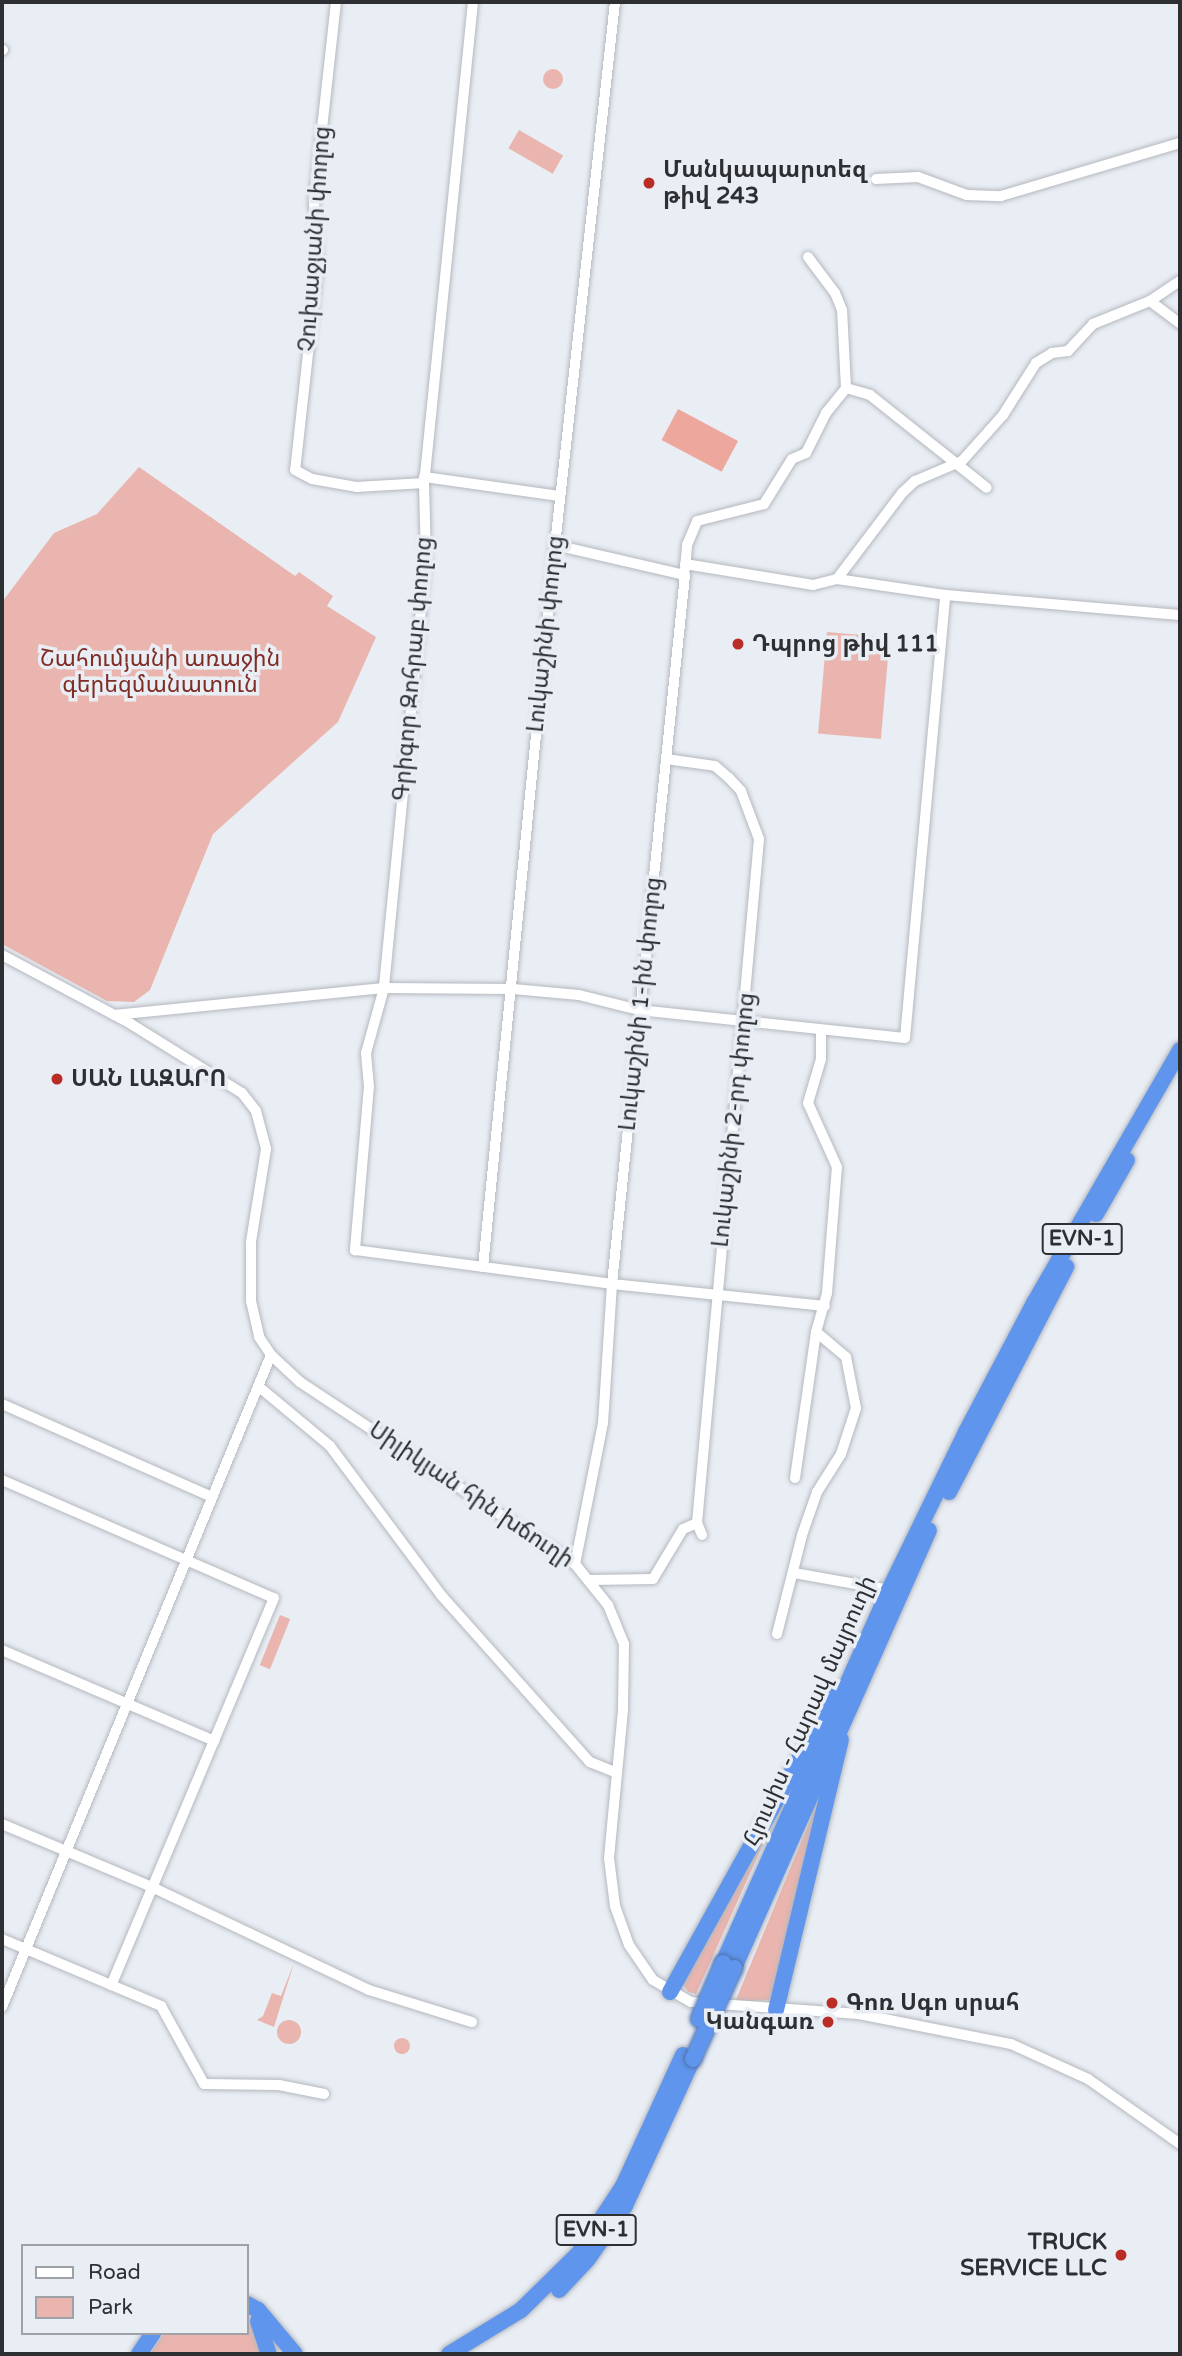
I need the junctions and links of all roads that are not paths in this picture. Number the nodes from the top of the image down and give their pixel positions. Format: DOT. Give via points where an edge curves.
graph roads {
  1 [pos="336,2"];
  2 [pos="473,2"];
  3 [pos="615,2"];
  4 [pos="1180,143"];
  5 [pos="876,178"];
  6 [pos="808,257"];
  7 [pos="1180,281"];
  8 [pos="1150,301"];
  9 [pos="1180,324"];
  10 [pos="846,388"];
  11 [pos="958,463"];
  12 [pos="424,480"];
  13 [pos="987,488"];
  14 [pos="560,496"];
  15 [pos="555,545"];
  16 [pos="685,569"];
  17 [pos="836,579"];
  18 [pos="945,595"];
  19 [pos="1180,615"];
  20 [pos="666,759"];
  21 [pos="2,955"];
  22 [pos="384,988"];
  23 [pos="513,989"];
  24 [pos="639,1010"];
  25 [pos="114,1015"];
  26 [pos="744,1018"];
  27 [pos="821,1031"];
  28 [pos="1180,1050"];
  29 [pos="1180,1071"];
  30 [pos="483,1267"];
  31 [pos="612,1284"];
  32 [pos="716,1293"];
  33 [pos="825,1306"];
  34 [pos="816,1332"];
  35 [pos="271,1355"];
  36 [pos="258,1386"];
  37 [pos="2,1404"];
  38 [pos="795,1478"];
  39 [pos="2,1480"];
  40 [pos="212,1497"];
  41 [pos="696,1523"];
  42 [pos="702,1535"];
  43 [pos="185,1561"];
  44 [pos="575,1563"];
  45 [pos="794,1573"];
  46 [pos="591,1580"];
  47 [pos="889,1590"];
  48 [pos="777,1634"];
  49 [pos="2,1650"];
  50 [pos="848,1681"];
  51 [pos="128,1704"];
  52 [pos="843,1720"];
  53 [pos="214,1741"];
  54 [pos="617,1773"];
  55 [pos="2,1824"];
  56 [pos="68,1849"];
  57 [pos="154,1888"];
  58 [pos="2,1939"];
  59 [pos="27,1950"];
  60 [pos="728,1966"];
  61 [pos="111,1985"];
  62 [pos="670,1992"];
  63 [pos="2,2007"];
  64 [pos="776,2010"];
  65 [pos="472,2022"];
  66 [pos="681,2074"];
  67 [pos="324,2094"];
  68 [pos="1180,2144"];
  69 [pos="248,2306"];
  70 [pos="248,2307"];
  71 [pos="152,2335"];
  72 [pos="139,2354"];
  73 [pos="269,2354"];
  74 [pos="295,2354"];
  75 [pos="449,2354"];
  76 [pos="474,2354"];
  1 -- 12 [label="street, Չուխաջյանի փողոց" via="314,202 318,263 295,470 312,479 357,487"];
  2 -- 12 [label="street, Գրիգոր Զոհրաբ փողոց"];
  3 -- 14 [label="street, Լուկաշինի փողոց"];
  4 -- 5 [label="street" via="1001,196 967,195 919,177"];
  6 -- 10 [label="street" via="842,310"];
  7 -- 8 [label="street"];
  8 -- 9 [label="street"];
  8 -- 11 [label="street" via="1093,324 1068,351 1052,353 1036,363 1003,415"];
  10 -- 11 [label="street" via="870,395"];
  10 -- 16 [label="street, Լուկաշինի 1-ին փողոց" via="806,453 792,459 764,504 697,521"];
  11 -- 13 [label="street"];
  11 -- 17 [label="street" via="915,481 902,493"];
  12 -- 14 [label="street, Չուխաջյանի փողոց"];
  12 -- 22 [label="street, Գրիգոր Զոհրաբ փողոց" via="426,558"];
  14 -- 15 [label="street, Լուկաշինի փողոց"];
  15 -- 16 [label="street"];
  15 -- 23 [label="street, Լուկաշինի փողոց"];
  16 -- 17 [label="street" via="813,585"];
  16 -- 20 [label="street, Լուկաշինի 1-ին փողոց"];
  17 -- 18 [label="street"];
  18 -- 19 [label="street"];
  18 -- 27 [label="street" via="905,1038"];
  20 -- 24 [label="street, Լուկաշինի 1-ին փողոց"];
  20 -- 26 [label="street, Լուկաշինի 2-րդ փողոց" via="715,766 729,778 741,791 759,839"];
  21 -- 25 [label="street, Սիլիկյան հին խճուղի"];
  22 -- 23 [label="street"];
  22 -- 25 [label="street"];
  22 -- 30 [label="street, Գրիգոր Զոհրաբ փողոց" via="366,1054 369,1086 355,1250"];
  23 -- 24 [label="street" via="579,995"];
  23 -- 30 [label="street, Լուկաշինի փողոց"];
  24 -- 26 [label="street"];
  24 -- 31 [label="street, Լուկաշինի 1-ին փողոց"];
  25 -- 35 [label="street, Սիլիկյան հին խճուղի" via="225,1079 256,1111 265,1149 251,1242 251,1301 259,1337"];
  26 -- 27 [label="street"];
  26 -- 32 [label="street, Լուկաշինի 2-րդ փողոց"];
  27 -- 33 [label="street" via="821,1059 808,1103 837,1167"];
  28 -- 47 [label="highway, Հյուսիս - Հարավ մայրուղի / EVN-1" via="1034,1303"];
  29 -- 52 [label="highway, Հյուսիս - Հարավ մայրուղի / EVN-1" via="1017,1357 930,1530"];
  30 -- 31 [label="street"];
  31 -- 32 [label="street"];
  31 -- 44 [label="street, Լուկաշինի 1-ին փողոց" via="603,1423"];
  32 -- 33 [label="street"];
  32 -- 41 [label="street, Լուկաշինի 2-րդ փողոց"];
  33 -- 34 [label="street"];
  34 -- 38 [label="street"];
  34 -- 45 [label="street" via="846,1357 856,1408 841,1454 817,1492"];
  35 -- 36 [label="street"];
  35 -- 44 [label="street, Սիլիկյան հին խճուղի" via="300,1382"];
  36 -- 40 [label="street"];
  36 -- 54 [label="street" via="330,1446 441,1595 590,1762"];
  37 -- 40 [label="street"];
  39 -- 43 [label="street"];
  40 -- 43 [label="street"];
  41 -- 42 [label="street"];
  41 -- 46 [label="street" via="683,1529 653,1579"];
  43 -- 51 [label="street"];
  43 -- 53 [label="street" via="274,1598"];
  44 -- 46 [label="street, Սիլիկյան հին խճուղի"];
  45 -- 47 [label="street"];
  45 -- 48 [label="street"];
  46 -- 54 [label="street, Սիլիկյան հին խճուղի" via="608,1605 624,1644"];
  47 -- 50 [label="highway, Հյուսիս - Հարավ մայրուղի / EVN-1"];
  49 -- 51 [label="street"];
  50 -- 60 [label="highway, Հյուսիս - Հարավ մայրուղի / EVN-1"];
  50 -- 62 [label="highway" via="828,1700"];
  51 -- 53 [label="street"];
  51 -- 56 [label="street"];
  52 -- 60 [label="highway, Հյուսիս - Հարավ մայրուղի / EVN-1"];
  52 -- 64 [label="highway" via="841,1745"];
  53 -- 57 [label="street"];
  54 -- 62 [label="street, Սիլիկյան հին խճուղի" via="609,1836 615,1906 639,1964"];
  55 -- 56 [label="street"];
  56 -- 57 [label="street"];
  56 -- 59 [label="street"];
  57 -- 61 [label="street"];
  57 -- 65 [label="street" via="369,1990"];
  58 -- 59 [label="street"];
  59 -- 61 [label="street"];
  59 -- 63 [label="street"];
  60 -- 66 [label="highway, Հյուսիս - Հարավ մայրուղի / EVN-1, bridge"];
  61 -- 67 [label="street" via="161,2006 204,2084 279,2085"];
  62 -- 64 [label="street, Սիլիկյան հին խճուղի" via="691,2002"];
  64 -- 68 [label="street, Սիլիկյան հին խճուղի" via="859,2014 1011,2044 1088,2079"];
  66 -- 75 [label="highway, Հյուսիս - Հարավ մայրուղի / EVN-1" via="623,2186 579,2253 521,2310"];
  66 -- 76 [label="highway, Հյուսիս - Հարավ մայրուղի / EVN-1" via="640,2178 588,2259 543,2305"];
  69 -- 74 [label="highway" via="258,2310"];
  70 -- 73 [label="highway" via="265,2332"];
  71 -- 72 [label="highway"];
}
